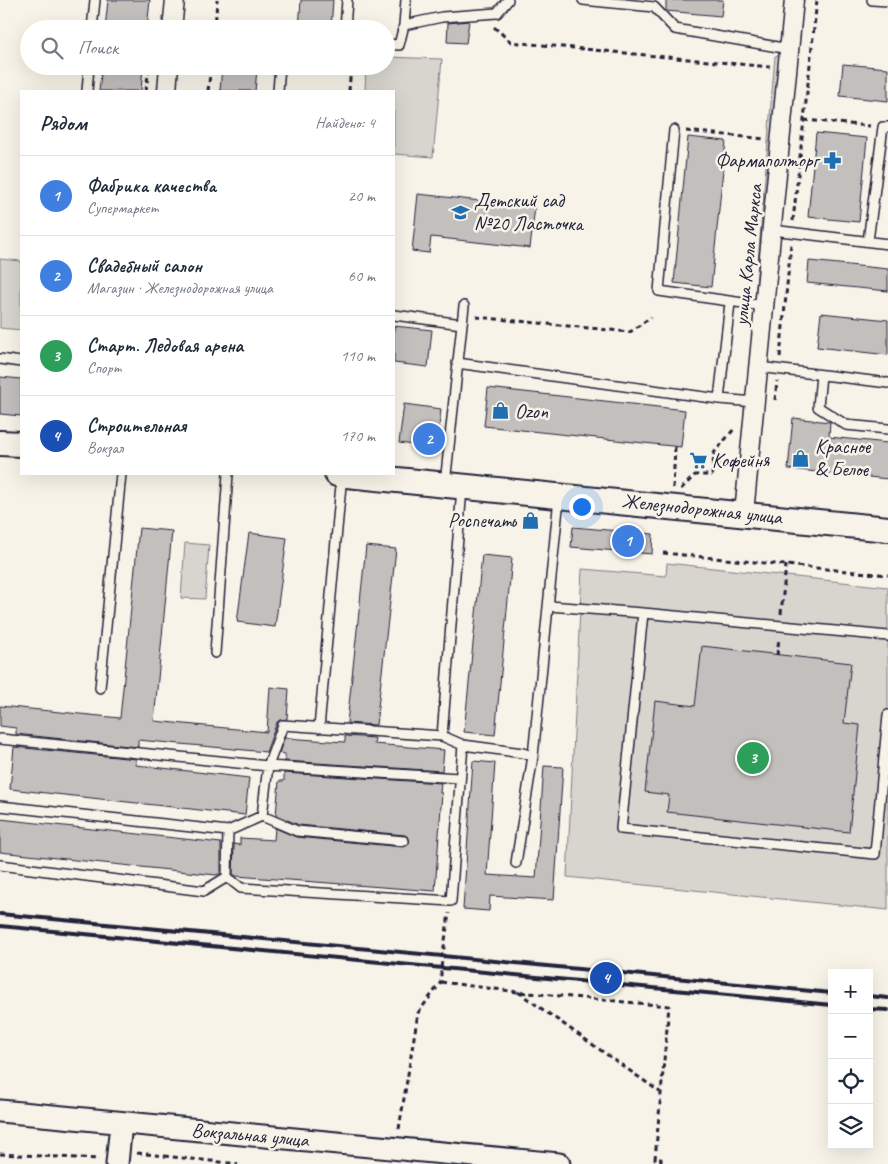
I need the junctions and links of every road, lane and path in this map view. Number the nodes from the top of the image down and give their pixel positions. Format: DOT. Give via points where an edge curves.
graph roads {
  1 [pos="95,0"];
  2 [pos="175,0"];
  3 [pos="217,0"];
  4 [pos="347,0"];
  5 [pos="406,0"];
  6 [pos="508,0"];
  7 [pos="583,0"];
  8 [pos="794,0"];
  9 [pos="817,0"];
  10 [pos="872,0"];
  11 [pos="888,1"];
  12 [pos="481,14"];
  13 [pos="93,20"];
  14 [pos="173,20"];
  15 [pos="216,20"];
  16 [pos="346,20"];
  17 [pos="404,25"];
  18 [pos="395,45"];
  19 [pos="790,49"];
  20 [pos="770,67"];
  21 [pos="88,75"];
  22 [pos="148,75"];
  23 [pos="168,75"];
  24 [pos="210,75"];
  25 [pos="279,75"];
  26 [pos="350,75"];
  27 [pos="86,90"];
  28 [pos="146,90"];
  29 [pos="167,90"];
  30 [pos="208,90"];
  31 [pos="278,90"];
  32 [pos="349,90"];
  33 [pos="804,120"];
  34 [pos="885,127"];
  35 [pos="674,130"];
  36 [pos="765,139"];
  37 [pos="772,230"];
  38 [pos="792,232"];
  39 [pos="868,241"];
  40 [pos="888,244"];
  41 [pos="730,302"];
  42 [pos="464,306"];
  43 [pos="764,306"];
  44 [pos="395,315"];
  45 [pos="651,317"];
  46 [pos="462,320"];
  47 [pos="0,359"];
  48 [pos="20,362"];
  49 [pos="457,363"];
  50 [pos="758,367"];
  51 [pos="779,370"];
  52 [pos="821,375"];
  53 [pos="888,383"];
  54 [pos="720,399"];
  55 [pos="755,402"];
  56 [pos="774,405"];
  57 [pos="735,429"];
  58 [pos="888,429"];
  59 [pos="0,442"];
  60 [pos="20,444"];
  61 [pos="675,447"];
  62 [pos="712,464"];
  63 [pos="731,465"];
  64 [pos="121,475"];
  65 [pos="228,475"];
  66 [pos="342,475"];
  67 [pos="352,475"];
  68 [pos="454,485"];
  69 [pos="672,492"];
  70 [pos="678,492"];
  71 [pos="560,495"];
  72 [pos="744,514"];
  73 [pos="888,528"];
  74 [pos="663,553"];
  75 [pos="786,565"];
  76 [pos="888,575"];
  77 [pos="549,606"];
  78 [pos="643,613"];
  79 [pos="780,626"];
  80 [pos="888,636"];
  81 [pos="215,653"];
  82 [pos="777,655"];
  83 [pos="100,688"];
  84 [pos="888,716"];
  85 [pos="319,728"];
  86 [pos="442,736"];
  87 [pos="0,739"];
  88 [pos="463,745"];
  89 [pos="533,756"];
  90 [pos="268,766"];
  91 [pos="459,778"];
  92 [pos="0,804"];
  93 [pos="262,816"];
  94 [pos="228,830"];
  95 [pos="404,842"];
  96 [pos="516,863"];
  97 [pos="0,865"];
  98 [pos="227,877"];
  99 [pos="451,901"];
  100 [pos="441,982"];
  101 [pos="518,992"];
  102 [pos="661,1092"];
  103 [pos="0,1111"];
  104 [pos="121,1123"];
  105 [pos="396,1148"];
  106 [pos="117,1164"];
  107 [pos="560,1164"];
  108 [pos="661,1164"];
  1 -- 13 [label="lane"];
  2 -- 14 [label="street"];
  3 -- 15 [label="path"];
  4 -- 16 [label="lane"];
  5 -- 17 [label="lane"];
  6 -- 12 [label="lane" via="497,13"];
  7 -- 19 [label="lane" via="654,7 674,28"];
  8 -- 19 [label="street, улица Карла Маркса"];
  9 -- 33 [label="path"];
  10 -- 11 [label="lane"];
  12 -- 17 [label="lane" via="442,17"];
  12 -- 20 [label="path" via="511,42"];
  17 -- 18 [label="lane" via="399,45"];
  19 -- 37 [label="street, улица Карла Маркса"];
  21 -- 27 [label="lane"];
  22 -- 28 [label="path"];
  23 -- 29 [label="street"];
  24 -- 30 [label="path"];
  25 -- 31 [label="lane"];
  26 -- 32 [label="path"];
  33 -- 34 [label="path"];
  33 -- 38 [label="path"];
  34 -- 39 [label="lane"];
  35 -- 36 [label="path"];
  35 -- 41 [label="lane" via="660,291"];
  37 -- 38 [label="lane"];
  37 -- 43 [label="street, улица Карла Маркса"];
  38 -- 39 [label="lane"];
  38 -- 51 [label="path"];
  39 -- 40 [label="lane"];
  41 -- 43 [label="lane"];
  41 -- 54 [label="lane"];
  42 -- 46 [label="lane"];
  43 -- 50 [label="street, улица Карла Маркса"];
  44 -- 46 [label="lane"];
  45 -- 46 [label="path" via="630,332"];
  46 -- 49 [label="lane"];
  47 -- 48 [label="lane"];
  49 -- 54 [label="lane"];
  49 -- 68 [label="lane"];
  50 -- 51 [label="lane"];
  50 -- 55 [label="street, улица Карла Маркса"];
  51 -- 52 [label="lane"];
  51 -- 56 [label="path"];
  52 -- 53 [label="lane"];
  52 -- 58 [label="lane" via="818,407 846,425"];
  54 -- 55 [label="lane"];
  55 -- 72 [label="street, улица Карла Маркса"];
  57 -- 62 [label="path" via="714,454"];
  59 -- 60 [label="main road"];
  61 -- 69 [label="path"];
  62 -- 63 [label="path"];
  62 -- 70 [label="path" via="712,475 695,475"];
  64 -- 83 [label="lane"];
  65 -- 81 [label="lane"];
  66 -- 85 [label="lane"];
  67 -- 68 [label="main road, Железнодорожная улица"];
  68 -- 71 [label="main road, Железнодорожная улица"];
  68 -- 86 [label="lane"];
  71 -- 72 [label="main road, Железнодорожная улица"];
  71 -- 77 [label="lane"];
  72 -- 73 [label="main road, Железнодорожная улица"];
  74 -- 75 [label="path"];
  75 -- 76 [label="path"];
  75 -- 79 [label="path"];
  77 -- 78 [label="lane"];
  77 -- 89 [label="lane"];
  78 -- 79 [label="lane"];
  78 -- 84 [label="lane" via="621,829 875,854"];
  79 -- 80 [label="lane"];
  79 -- 82 [label="path"];
  85 -- 86 [label="lane"];
  85 -- 90 [label="lane" via="283,725"];
  86 -- 88 [label="lane"];
  87 -- 90 [label="lane"];
  88 -- 89 [label="lane"];
  88 -- 91 [label="lane"];
  89 -- 96 [label="lane"];
  90 -- 91 [label="lane"];
  90 -- 93 [label="lane"];
  91 -- 99 [label="lane"];
  92 -- 94 [label="lane"];
  93 -- 94 [label="lane"];
  93 -- 95 [label="lane" via="297,831"];
  94 -- 98 [label="lane"];
  97 -- 98 [label="lane" via="204,891"];
  98 -- 99 [label="lane" via="241,888"];
  99 -- 100 [label="path"];
  100 -- 101 [label="path"];
  100 -- 105 [label="path" via="418,1013"];
  101 -- 102 [label="path"];
  101 -- 102 [label="path" via="668,1006"];
  102 -- 108 [label="path" via="654,1159 661,1159"];
  103 -- 104 [label="street, Вокзальная улица"];
  104 -- 105 [label="street, Вокзальная улица"];
  104 -- 106 [label="street"];
  105 -- 107 [label="street, Вокзальная улица"];
}
